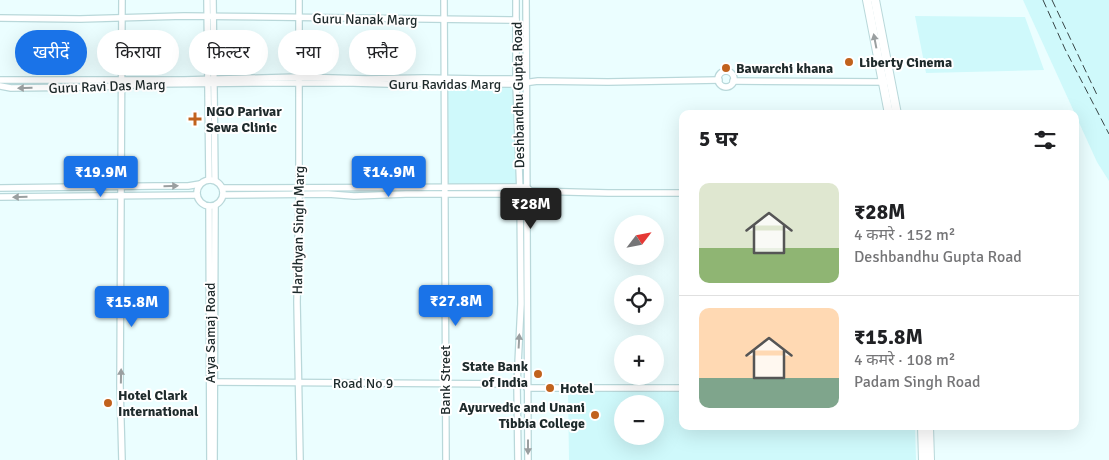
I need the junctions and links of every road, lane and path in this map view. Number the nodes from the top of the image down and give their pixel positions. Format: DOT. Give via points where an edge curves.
graph roads {
  1 [pos="122,0"];
  2 [pos="207,0"];
  3 [pos="213,0"];
  4 [pos="299,0"];
  5 [pos="444,0"];
  6 [pos="516,0"];
  7 [pos="526,0"];
  8 [pos="867,0"];
  9 [pos="875,0"];
  10 [pos="210,16"];
  11 [pos="122,17"];
  12 [pos="0,18"];
  13 [pos="299,18"];
  14 [pos="444,19"];
  15 [pos="516,20"];
  16 [pos="0,80"];
  17 [pos="299,80"];
  18 [pos="719,80"];
  19 [pos="211,81"];
  20 [pos="445,81"];
  21 [pos="526,81"];
  22 [pos="734,81"];
  23 [pos="516,82"];
  24 [pos="887,82"];
  25 [pos="122,83"];
  26 [pos="0,86"];
  27 [pos="889,110"];
  28 [pos="896,110"];
  29 [pos="212,180"];
  30 [pos="200,184"];
  31 [pos="121,187"];
  32 [pos="0,188"];
  33 [pos="223,188"];
  34 [pos="445,190"];
  35 [pos="524,190"];
  36 [pos="299,191"];
  37 [pos="679,193"];
  38 [pos="197,195"];
  39 [pos="121,196"];
  40 [pos="223,196"];
  41 [pos="0,197"];
  42 [pos="212,206"];
  43 [pos="212,382"];
  44 [pos="299,382"];
  45 [pos="445,383"];
  46 [pos="517,384"];
  47 [pos="527,388"];
  48 [pos="679,388"];
  49 [pos="922,430"];
  50 [pos="929,430"];
  51 [pos="122,460"];
  52 [pos="210,460"];
  53 [pos="214,460"];
  54 [pos="300,460"];
  55 [pos="446,460"];
  56 [pos="518,460"];
  57 [pos="528,460"];
  58 [pos="923,460"];
  59 [pos="930,460"];
  1 -- 11 [label="street"];
  2 -- 10 [label="street"];
  3 -- 10 [label="street"];
  4 -- 13 [label="street, Hardhyan Singh Marg"];
  5 -- 14 [label="street, Bank Street"];
  6 -- 15 [label="street, Deshbandhu Gupta Road"];
  7 -- 21 [label="street, Deshbandhu Gupta Road"];
  24 -- 8 [label="main road, one-way"];
  9 -- 24 [label="main road"];
  10 -- 11 [label="street, Guru Nanak Marg"];
  10 -- 13 [label="street, Guru Nanak Marg"];
  10 -- 19 [label="street"];
  11 -- 12 [label="street, Guru Nanak Marg"];
  11 -- 25 [label="street"];
  13 -- 14 [label="street, Guru Nanak Marg"];
  13 -- 17 [label="street, Hardhyan Singh Marg"];
  14 -- 15 [label="street, Guru Nanak Marg"];
  14 -- 20 [label="street, Bank Street"];
  15 -- 23 [label="street, Deshbandhu Gupta Road"];
  16 -- 25 [label="street, Guru Ravi Das Marg"];
  17 -- 19 [label="street, Guru Ravidas Marg"];
  17 -- 20 [label="street, Guru Ravidas Marg"];
  17 -- 36 [label="street, Hardhyan Singh Marg"];
  18 -- 21 [label="street, Guru Ravidas Marg"];
  18 -- 22 [label="street" via="727,86"];
  18 -- 22 [label="street" via="720,74 727,71"];
  19 -- 25 [label="street, Guru Ravi Das Marg"];
  19 -- 29 [label="street"];
  20 -- 23 [label="street, Guru Ravidas Marg"];
  20 -- 34 [label="street, Bank Street"];
  21 -- 23 [label="street, Guru Ravidas Marg"];
  21 -- 35 [label="street, Deshbandhu Gupta Road"];
  22 -- 24 [label="street"];
  23 -- 35 [label="street, Deshbandhu Gupta Road"];
  24 -- 27 [label="main road"];
  24 -- 28 [label="main road"];
  25 -- 26 [label="street, Guru Ravi Das Marg, one-way" via="28,88"];
  25 -- 31 [label="street"];
  29 -- 30 [label="street"];
  29 -- 33 [label="street"];
  31 -- 30 [label="street, one-way"];
  30 -- 38 [label="street"];
  31 -- 32 [label="street"];
  31 -- 39 [label="street"];
  33 -- 36 [label="street"];
  33 -- 40 [label="street"];
  34 -- 35 [label="street"];
  34 -- 36 [label="street"];
  34 -- 45 [label="street, Bank Street"];
  35 -- 37 [label="street"];
  46 -- 35 [label="street, Deshbandhu Gupta Road, one-way"];
  35 -- 47 [label="street, Deshbandhu Gupta Road"];
  36 -- 40 [label="street"];
  36 -- 44 [label="street, Hardhyan Singh Marg"];
  38 -- 39 [label="street"];
  38 -- 42 [label="street" via="201,203"];
  39 -- 41 [label="street, one-way"];
  51 -- 39 [label="street, one-way"];
  40 -- 42 [label="street" via="220,203"];
  42 -- 43 [label="street"];
  43 -- 44 [label="street, Road No 9"];
  43 -- 52 [label="street, Arya Samaj Road"];
  43 -- 53 [label="street"];
  44 -- 45 [label="street, Road No 9"];
  44 -- 54 [label="street, Hardhyan Singh Marg"];
  45 -- 46 [label="street, Road No 9"];
  45 -- 55 [label="street, Bank Street"];
  46 -- 56 [label="street, Deshbandhu Gupta Road"];
  47 -- 48 [label="street"];
  47 -- 57 [label="street, Deshbandhu Gupta Road, one-way"];
  49 -- 58 [label="main road"];
  50 -- 59 [label="main road"];
}
